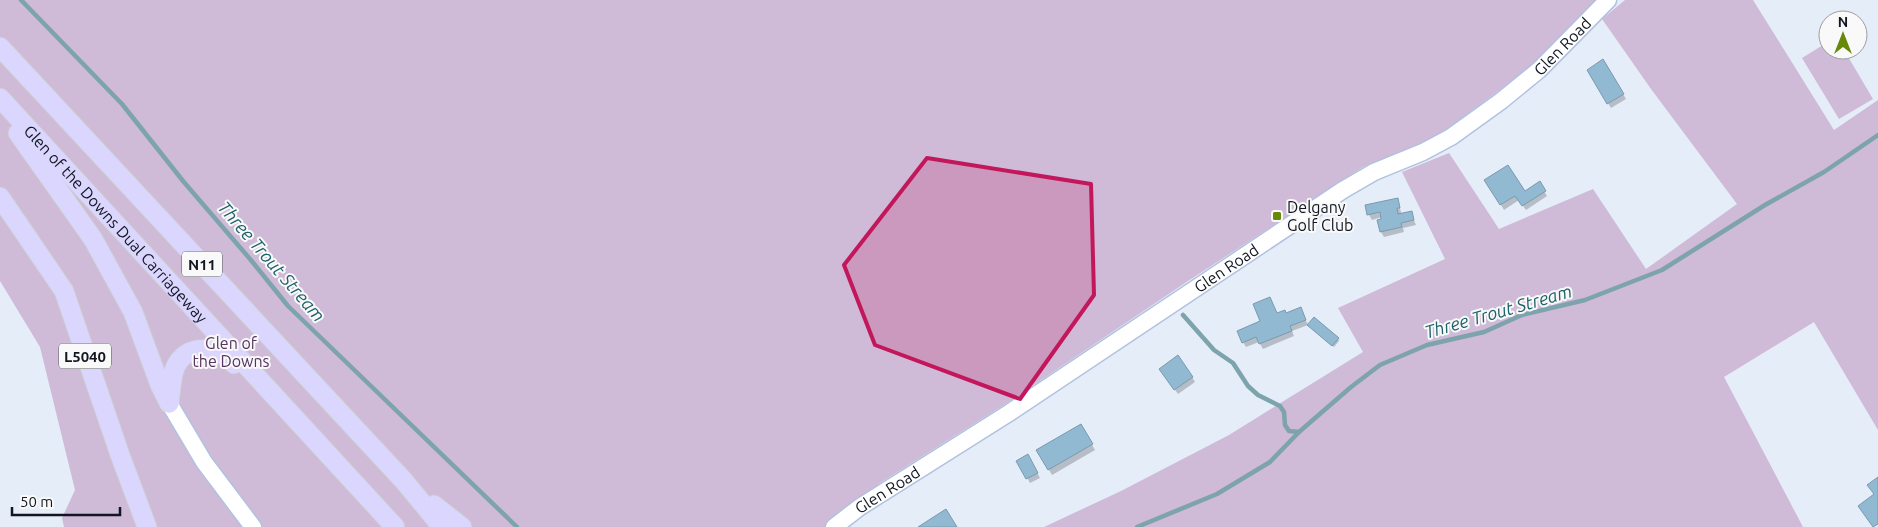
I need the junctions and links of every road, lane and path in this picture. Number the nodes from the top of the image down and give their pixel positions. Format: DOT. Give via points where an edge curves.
graph roads {
  1 [pos="1608,0"];
  2 [pos="0,47"];
  3 [pos="0,98"];
  4 [pos="0,112"];
  5 [pos="0,197"];
  6 [pos="169,403"];
  7 [pos="333,460"];
  8 [pos="404,481"];
  9 [pos="147,527"];
  10 [pos="253,527"];
  11 [pos="395,527"];
  12 [pos="442,527"];
  13 [pos="462,527"];
  14 [pos="834,527"];
  1 -- 14 [label="main road, Glen Road" via="1539,70 1452,137 1374,172 1343,190"];
  2 -- 8 [label="highway, N11"];
  3 -- 7 [label="highway, Glen of the Downs Dual Carriageway / N11"];
  4 -- 6 [label="highway" via="24,139 93,239 133,312"];
  5 -- 9 [label="highway, L5040" via="64,292"];
  6 -- 7 [label="highway, N11" via="175,369 184,356 198,349 219,352 232,361 299,437"];
  6 -- 10 [label="main road" via="204,462"];
  7 -- 11 [label="highway, N11"];
  8 -- 12 [label="highway, N11"];
  8 -- 13 [label="highway, N11"];
}
